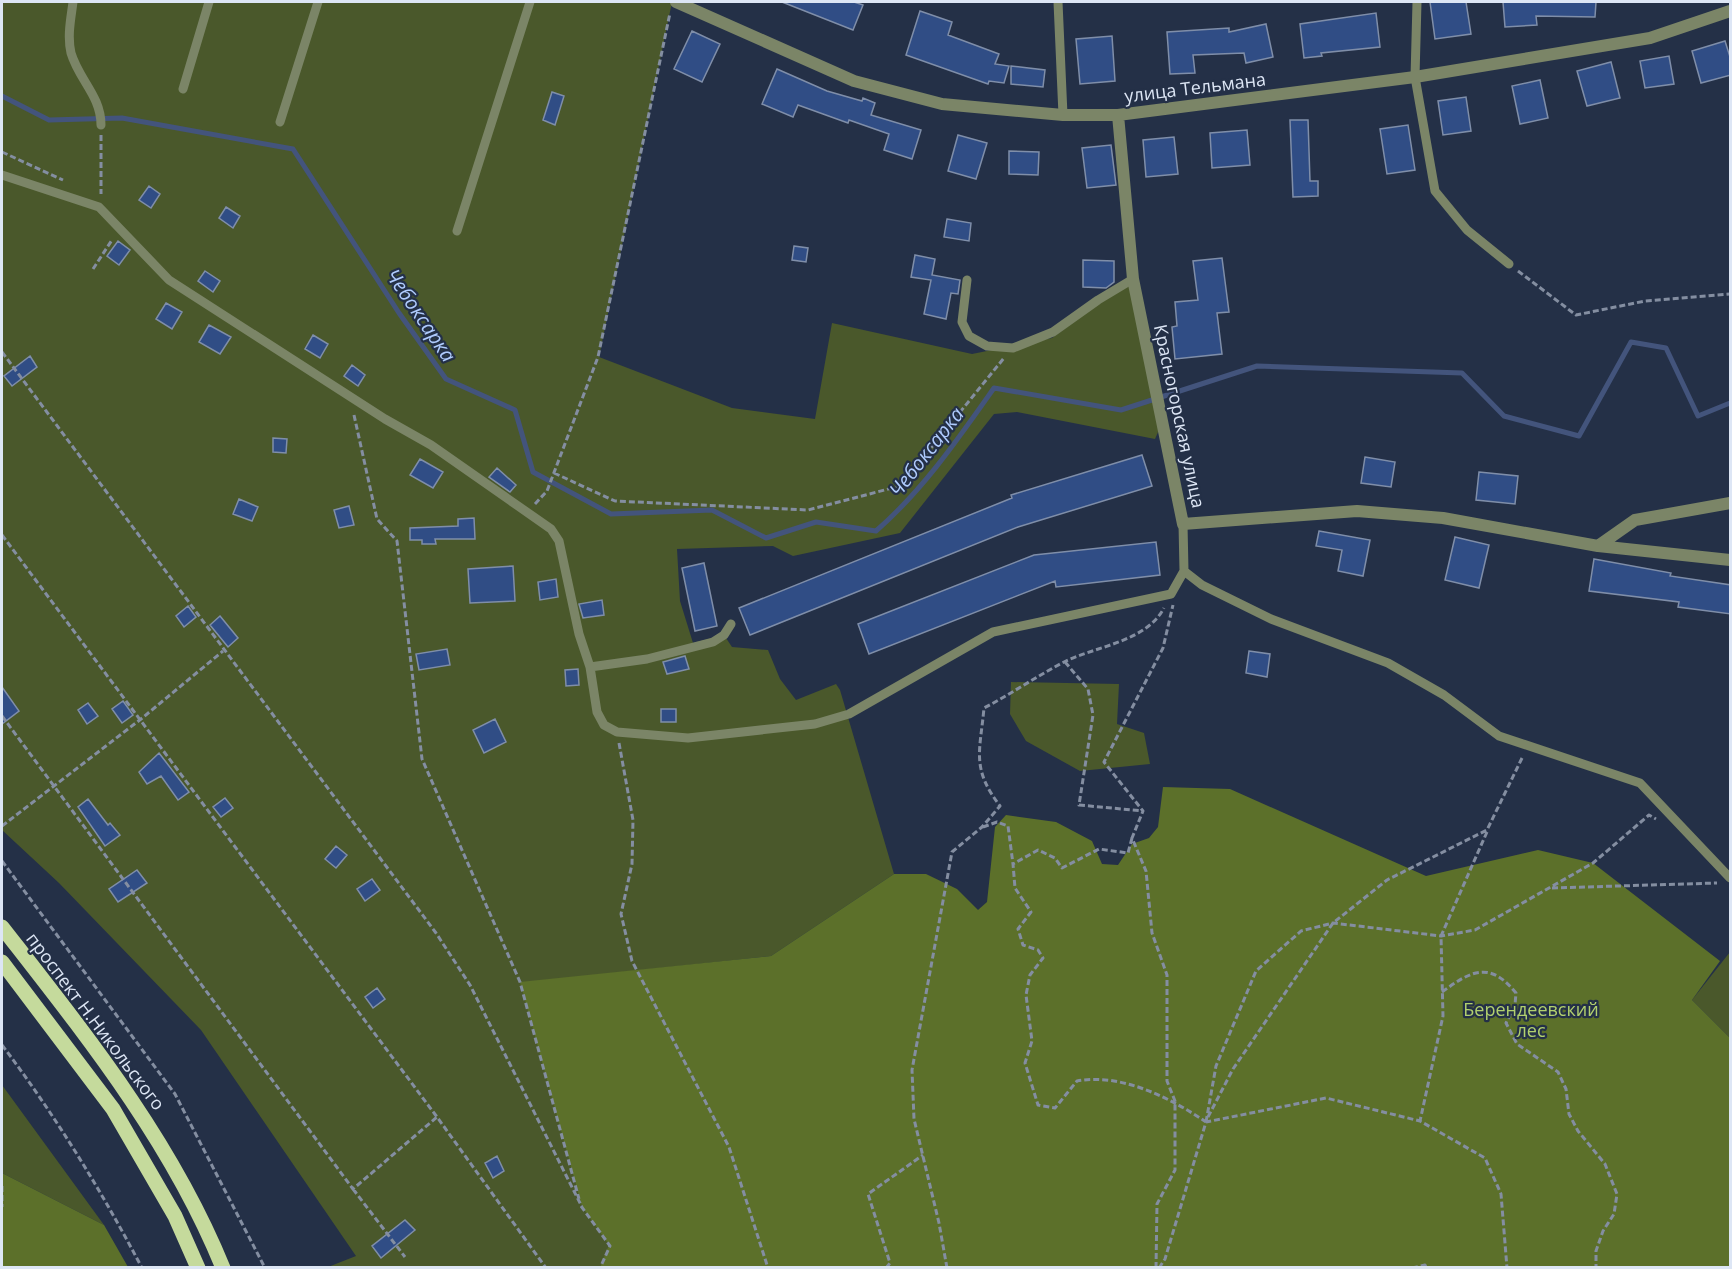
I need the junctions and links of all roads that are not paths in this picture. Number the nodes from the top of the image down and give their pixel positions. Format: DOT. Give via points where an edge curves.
graph roads {
  1 [pos="73,2"];
  2 [pos="209,2"];
  3 [pos="318,2"];
  4 [pos="530,2"];
  5 [pos="674,2"];
  6 [pos="1058,2"];
  7 [pos="1417,2"];
  8 [pos="1731,11"];
  9 [pos="1415,77"];
  10 [pos="183,89"];
  11 [pos="1063,115"];
  12 [pos="1118,115"];
  13 [pos="280,122"];
  14 [pos="101,125"];
  15 [pos="2,176"];
  16 [pos="456,231"];
  17 [pos="1509,264"];
  18 [pos="1133,279"];
  19 [pos="968,280"];
  20 [pos="1731,503"];
  21 [pos="1183,524"];
  22 [pos="1598,546"];
  23 [pos="1731,560"];
  24 [pos="1184,571"];
  25 [pos="731,624"];
  26 [pos="590,668"];
  27 [pos="1731,878"];
  28 [pos="2,927"];
  29 [pos="2,962"];
  30 [pos="198,1268"];
  31 [pos="223,1268"];
  1 -- 14 [label="lane" via="71,52 101,110"];
  2 -- 10 [label="lane"];
  3 -- 13 [label="lane"];
  4 -- 16 [label="lane"];
  5 -- 11 [label="street, улица Тельмана" via="854,81 942,105"];
  6 -- 11 [label="lane"];
  7 -- 9 [label="lane"];
  8 -- 9 [label="street, улица Тельмана" via="1650,38"];
  9 -- 12 [label="street, улица Тельмана"];
  9 -- 17 [label="lane" via="1435,191 1467,230"];
  11 -- 12 [label="street, улица Тельмана"];
  12 -- 18 [label="street, Красногорская улица"];
  15 -- 26 [label="lane" via="99,207 169,280 432,445 551,529 559,541"];
  18 -- 19 [label="lane" via="1053,332 1013,348 987,346 969,336 962,322"];
  18 -- 21 [label="street, Красногорская улица"];
  20 -- 22 [label="street" via="1635,520"];
  21 -- 22 [label="street, Красногорская улица" via="1357,511 1443,518"];
  21 -- 24 [label="lane"];
  22 -- 23 [label="street, Красногорская улица"];
  24 -- 26 [label="lane" via="1171,594 993,632 849,714 815,724 688,738 617,732 604,725 597,712"];
  24 -- 27 [label="lane" via="1202,585 1271,619 1388,663 1444,695 1499,736 1640,783"];
  25 -- 26 [label="lane" via="712,642 647,659"];
  28 -- 31 [label="main road, проспект Н.Никольского" via="143,1114 184,1185"];
  29 -- 30 [label="main road" via="113,1109 175,1216"];
}
